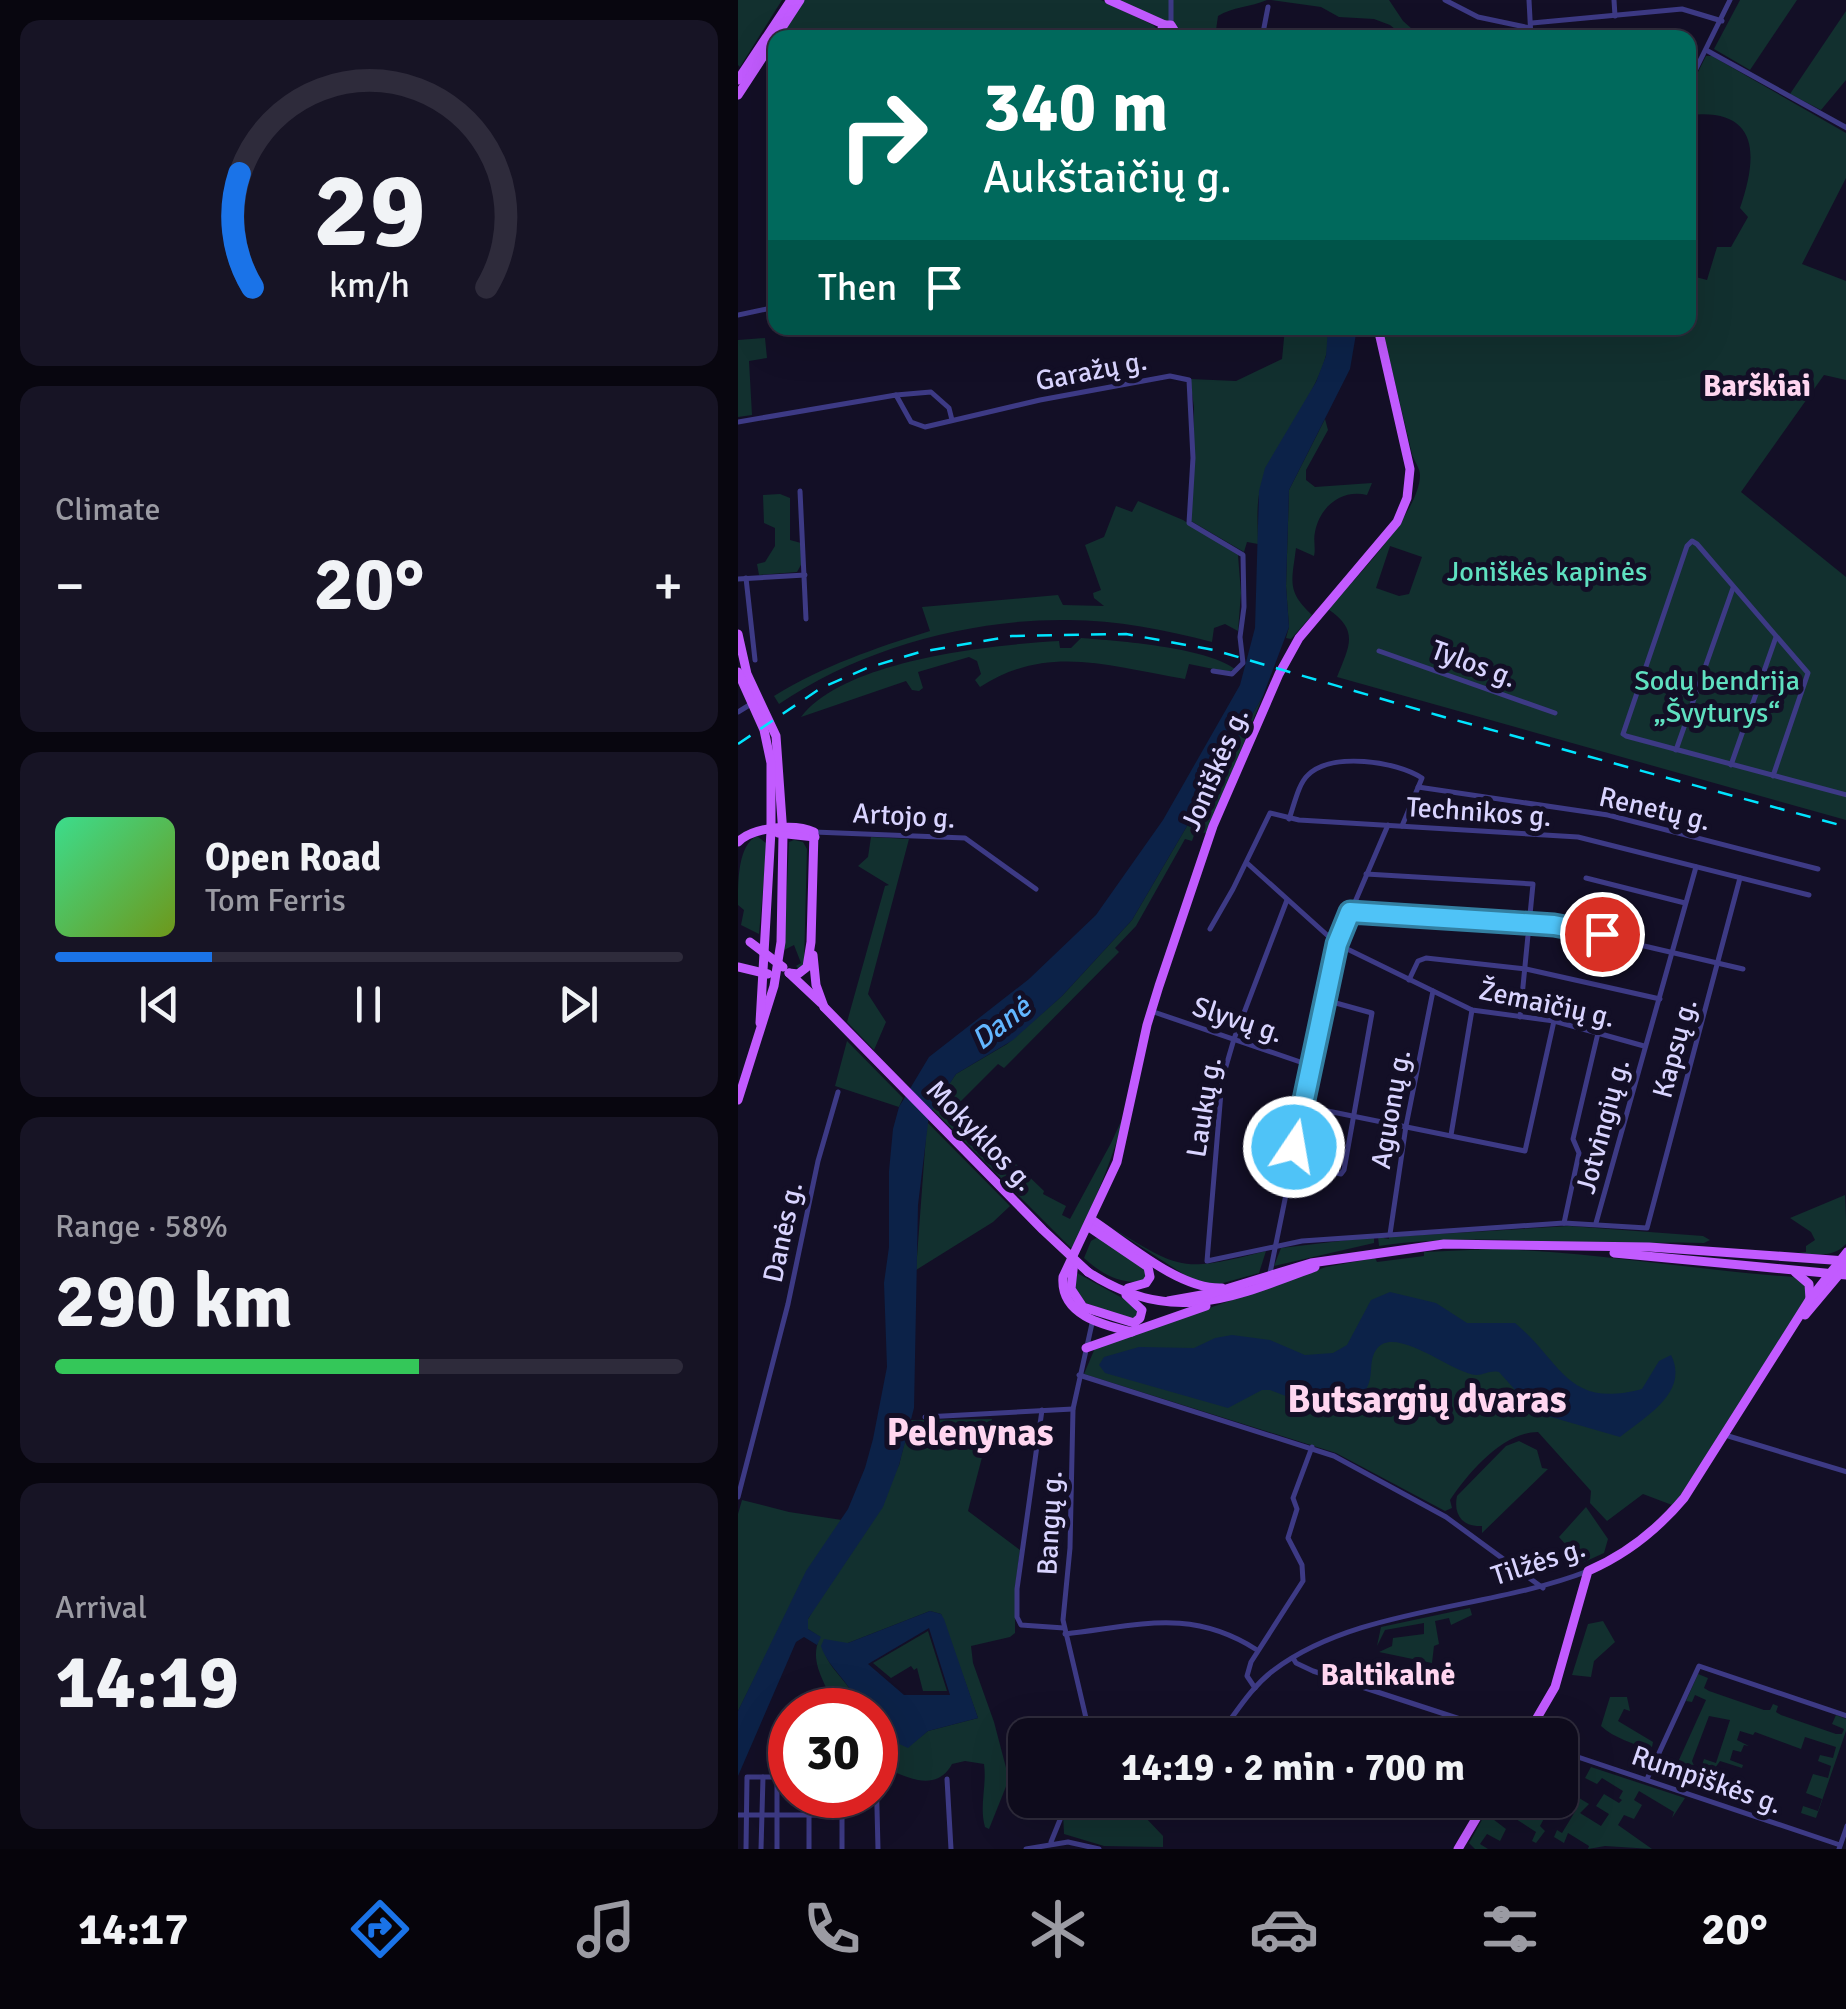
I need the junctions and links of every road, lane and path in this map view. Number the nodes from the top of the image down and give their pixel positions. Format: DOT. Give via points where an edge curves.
graph roads {
  1 [pos="791,0"];
  2 [pos="800,0"];
  3 [pos="1109,0"];
  4 [pos="1171,0"];
  5 [pos="1446,0"];
  6 [pos="1530,0"];
  7 [pos="1614,0"];
  8 [pos="1730,0"];
  9 [pos="1268,7"];
  10 [pos="1615,16"];
  11 [pos="1722,21"];
  12 [pos="1531,25"];
  13 [pos="773,30"];
  14 [pos="778,30"];
  15 [pos="1167,30"];
  16 [pos="1170,30"];
  17 [pos="1264,30"];
  18 [pos="1531,30"];
  19 [pos="768,39"];
  20 [pos="768,43"];
  21 [pos="1706,50"];
  22 [pos="755,61"];
  23 [pos="1696,69"];
  24 [pos="738,80"];
  25 [pos="738,95"];
  26 [pos="1846,128"];
  27 [pos="768,308"];
  28 [pos="738,314"];
  29 [pos="1380,335"];
  30 [pos="896,395"];
  31 [pos="952,420"];
  32 [pos="738,422"];
  33 [pos="800,491"];
  34 [pos="805,575"];
  35 [pos="746,578"];
  36 [pos="738,579"];
  37 [pos="1734,587"];
  38 [pos="806,620"];
  39 [pos="738,634"];
  40 [pos="1776,638"];
  41 [pos="1379,650"];
  42 [pos="754,660"];
  43 [pos="1213,671"];
  44 [pos="738,672"];
  45 [pos="752,704"];
  46 [pos="738,712"];
  47 [pos="1555,714"];
  48 [pos="1676,750"];
  49 [pos="1730,764"];
  50 [pos="1774,776"];
  51 [pos="1418,787"];
  52 [pos="1846,795"];
  53 [pos="1289,818"];
  54 [pos="1388,825"];
  55 [pos="1402,826"];
  56 [pos="771,831"];
  57 [pos="782,831"];
  58 [pos="814,834"];
  59 [pos="738,842"];
  60 [pos="1247,863"];
  61 [pos="1696,866"];
  62 [pos="1818,869"];
  63 [pos="1366,874"];
  64 [pos="1586,878"];
  65 [pos="1740,878"];
  66 [pos="1036,889"];
  67 [pos="1809,895"];
  68 [pos="1287,900"];
  69 [pos="1686,904"];
  70 [pos="1350,912"];
  71 [pos="1530,924"];
  72 [pos="1210,929"];
  73 [pos="738,935"];
  74 [pos="811,942"];
  75 [pos="1337,944"];
  76 [pos="1673,953"];
  77 [pos="1717,962"];
  78 [pos="738,967"];
  79 [pos="1526,969"];
  80 [pos="1743,969"];
  81 [pos="783,972"];
  82 [pos="764,973"];
  83 [pos="1410,980"];
  84 [pos="1433,991"];
  85 [pos="1660,999"];
  86 [pos="1325,1000"];
  87 [pos="824,1007"];
  88 [pos="1472,1010"];
  89 [pos="1151,1011"];
  90 [pos="1520,1017"];
  91 [pos="1554,1021"];
  92 [pos="760,1030"];
  93 [pos="1598,1033"];
  94 [pos="1234,1039"];
  95 [pos="1644,1046"];
  96 [pos="1312,1066"];
  97 [pos="742,1073"];
  98 [pos="838,1092"];
  99 [pos="738,1100"];
  100 [pos="1303,1106"];
  101 [pos="1354,1117"];
  102 [pos="1406,1126"];
  103 [pos="1451,1135"];
  104 [pos="1291,1164"];
  105 [pos="1091,1223"];
  106 [pos="1564,1223"];
  107 [pos="1596,1223"];
  108 [pos="1390,1234"];
  109 [pos="1274,1246"];
  110 [pos="1571,1247"];
  111 [pos="1845,1260"];
  112 [pos="1792,1270"];
  113 [pos="1838,1274"];
  114 [pos="1272,1278"];
  115 [pos="1230,1287"];
  116 [pos="1116,1288"];
  117 [pos="1224,1299"];
  118 [pos="1810,1299"];
  119 [pos="1168,1301"];
  120 [pos="1094,1316"];
  121 [pos="1796,1324"];
  122 [pos="1132,1332"];
  123 [pos="1086,1348"];
  124 [pos="1079,1375"];
  125 [pos="1042,1410"];
  126 [pos="1073,1410"];
  127 [pos="925,1417"];
  128 [pos="1725,1434"];
  129 [pos="1312,1447"];
  130 [pos="1846,1472"];
  131 [pos="739,1492"];
  132 [pos="1588,1572"];
  133 [pos="1543,1588"];
  134 [pos="1064,1631"];
  135 [pos="1257,1650"];
  136 [pos="1293,1658"];
  137 [pos="1255,1688"];
  138 [pos="1846,1716"];
  139 [pos="1086,1718"];
  140 [pos="1232,1718"];
  141 [pos="1456,1718"];
  142 [pos="1537,1718"];
  143 [pos="1578,1757"];
  144 [pos="763,1777"];
  145 [pos="768,1777"];
  146 [pos="947,1779"];
  147 [pos="1647,1779"];
  148 [pos="738,1815"];
  149 [pos="746,1815"];
  150 [pos="762,1815"];
  151 [pos="768,1815"];
  152 [pos="777,1818"];
  153 [pos="810,1818"];
  154 [pos="842,1818"];
  155 [pos="878,1818"];
  156 [pos="1060,1818"];
  157 [pos="1476,1818"];
  158 [pos="1058,1824"];
  159 [pos="1846,1826"];
  160 [pos="1051,1842"];
  161 [pos="1068,1842"];
  162 [pos="1087,1847"];
  163 [pos="1839,1847"];
  164 [pos="1032,1848"];
  165 [pos="746,1849"];
  166 [pos="761,1849"];
  167 [pos="777,1849"];
  168 [pos="810,1849"];
  169 [pos="842,1849"];
  170 [pos="878,1849"];
  171 [pos="951,1849"];
  172 [pos="1099,1849"];
  173 [pos="1458,1849"];
  1 -- 13 [label="main road"];
  2 -- 14 [label="main road"];
  3 -- 15 [label="main road"];
  4 -- 16 [label="street"];
  5 -- 12 [label="street" via="1478,17"];
  6 -- 12 [label="street"];
  7 -- 10 [label="street"];
  8 -- 11 [label="street"];
  9 -- 17 [label="street"];
  10 -- 11 [label="street" via="1689,10"];
  10 -- 12 [label="street"];
  11 -- 21 [label="street"];
  12 -- 18 [label="street"];
  19 -- 22 [label="main road"];
  20 -- 22 [label="main road"];
  21 -- 23 [label="street"];
  21 -- 26 [label="street"];
  22 -- 24 [label="main road"];
  22 -- 25 [label="main road"];
  27 -- 28 [label="street"];
  29 -- 89 [label="main road, Joniškės g." via="1410,468 1408,498 1390,531 1286,658 1213,826"];
  30 -- 31 [label="street" via="930,392 949,408"];
  30 -- 31 [label="street, Garažų g." via="917,426"];
  30 -- 32 [label="street"];
  31 -- 43 [label="street, Garažų g." via="1170,376 1188,380 1189,523 1243,555 1243,662 1236,673"];
  33 -- 34 [label="street"];
  34 -- 35 [label="street"];
  34 -- 38 [label="street"];
  35 -- 36 [label="street"];
  35 -- 42 [label="street"];
  37 -- 40 [label="street"];
  37 -- 48 [label="street"];
  37 -- 48 [label="street" via="1692,542 1687,546 1623,734"];
  39 -- 57 [label="main road" via="747,674 776,736"];
  40 -- 49 [label="street"];
  40 -- 50 [label="street" via="1808,673"];
  41 -- 47 [label="street, Tylos g."];
  44 -- 45 [label="main road"];
  45 -- 46 [label="street"];
  45 -- 56 [label="main road" via="770,755"];
  48 -- 49 [label="street"];
  49 -- 50 [label="street"];
  50 -- 52 [label="street"];
  51 -- 53 [label="street, Renetų g." via="1422,778 1416,774 1380,764 1330,765 1305,778"];
  51 -- 55 [label="street"];
  51 -- 62 [label="street, Renetų g." via="1608,815"];
  53 -- 54 [label="street, Technikos g."];
  53 -- 60 [label="street" via="1270,814"];
  54 -- 55 [label="street, Technikos g."];
  54 -- 63 [label="street"];
  55 -- 61 [label="street, Technikos g." via="1578,838"];
  56 -- 57 [label="main road"];
  56 -- 59 [label="main road"];
  56 -- 82 [label="main road"];
  57 -- 58 [label="main road"];
  57 -- 81 [label="main road"];
  58 -- 66 [label="street, Artojo g." via="969,839"];
  58 -- 74 [label="main road"];
  60 -- 68 [label="street, Žemaičių g."];
  60 -- 72 [label="street"];
  61 -- 65 [label="street, Technikos g."];
  61 -- 69 [label="street, Jotvingių g."];
  63 -- 70 [label="street"];
  63 -- 71 [label="street" via="1533,884"];
  64 -- 69 [label="street"];
  65 -- 67 [label="street, Technikos g."];
  65 -- 77 [label="street, Kapsų g."];
  68 -- 75 [label="street, Žemaičių g."];
  68 -- 94 [label="street, Laukų g."];
  69 -- 76 [label="street, Jotvingių g."];
  70 -- 71 [label="street"];
  70 -- 75 [label="street"];
  71 -- 76 [label="street"];
  71 -- 79 [label="street"];
  73 -- 81 [label="main road, Mokyklos g., bridge"];
  74 -- 81 [label="main road" via="803,972"];
  74 -- 87 [label="main road"];
  75 -- 83 [label="street, Žemaičių g."];
  75 -- 86 [label="street"];
  76 -- 77 [label="street"];
  76 -- 85 [label="street, Jotvingių g."];
  77 -- 80 [label="street"];
  77 -- 107 [label="street, Kapsų g." via="1647,1228"];
  78 -- 82 [label="main road"];
  79 -- 83 [label="street" via="1421,959"];
  79 -- 85 [label="street"];
  79 -- 90 [label="street"];
  81 -- 82 [label="main road"];
  81 -- 87 [label="main road, Mokyklos g."];
  81 -- 92 [label="main road"];
  82 -- 92 [label="main road"];
  83 -- 84 [label="street, Žemaičių g."];
  84 -- 88 [label="street, Žemaičių g."];
  84 -- 102 [label="street, Aguonų g."];
  85 -- 95 [label="street, Jotvingių g."];
  86 -- 96 [label="street"];
  86 -- 101 [label="street" via="1372,1013"];
  87 -- 116 [label="main road, Mokyklos g., bridge" via="1043,1230"];
  88 -- 90 [label="street, Žemaičių g."];
  88 -- 103 [label="street"];
  89 -- 94 [label="street, Slyvų g."];
  89 -- 105 [label="main road, Joniškės g." via="1120,1154"];
  90 -- 91 [label="street, Žemaičių g."];
  91 -- 93 [label="street, Žemaičių g."];
  91 -- 103 [label="street" via="1524,1151"];
  92 -- 97 [label="main road"];
  93 -- 95 [label="street, Žemaičių g."];
  93 -- 106 [label="street" via="1573,1139 1579,1154"];
  94 -- 96 [label="street, Slyvų g."];
  94 -- 109 [label="street, Laukų g." via="1222,1080 1207,1261"];
  95 -- 107 [label="street, Jotvingių g."];
  96 -- 100 [label="street"];
  97 -- 99 [label="main road"];
  98 -- 131 [label="street, Danės g."];
  100 -- 101 [label="street"];
  100 -- 104 [label="street"];
  101 -- 102 [label="street"];
  101 -- 104 [label="street" via="1343,1173"];
  102 -- 103 [label="street"];
  102 -- 108 [label="street, Aguonų g."];
  104 -- 109 [label="street"];
  105 -- 115 [label="main road" via="1179,1277"];
  105 -- 116 [label="main road" via="1150,1270 1142,1287"];
  105 -- 120 [label="main road, Joniškės g." via="1070,1289"];
  106 -- 107 [label="street"];
  106 -- 108 [label="street"];
  108 -- 109 [label="street"];
  109 -- 114 [label="street"];
  110 -- 111 [label="main road, Mokyklos g."];
  110 -- 112 [label="main road, Mokyklos g."];
  110 -- 114 [label="main road, Mokyklos g." via="1444,1244 1337,1259"];
  111 -- 113 [label="main road, Tilžės g."];
  112 -- 113 [label="main road, Mokyklos g."];
  112 -- 118 [label="main road" via="1808,1282"];
  113 -- 118 [label="main road, Tilžės g."];
  113 -- 121 [label="main road, Tilžės g."];
  114 -- 115 [label="main road, Mokyklos g."];
  114 -- 117 [label="main road, Mokyklos g."];
  115 -- 119 [label="main road, Mokyklos g."];
  116 -- 119 [label="main road, Mokyklos g."];
  116 -- 120 [label="main road" via="1141,1307 1140,1318 1130,1324"];
  117 -- 119 [label="main road, Mokyklos g."];
  117 -- 122 [label="main road"];
  118 -- 121 [label="main road, Tilžės g."];
  120 -- 122 [label="main road"];
  120 -- 123 [label="street, Bangų g."];
  121 -- 128 [label="main road, Tilžės g."];
  122 -- 123 [label="main road"];
  123 -- 124 [label="street, Bangų g."];
  124 -- 126 [label="street, Bangų g."];
  124 -- 129 [label="street"];
  125 -- 126 [label="street"];
  125 -- 127 [label="street"];
  125 -- 134 [label="street" via="1017,1617 1021,1625"];
  126 -- 134 [label="street, Bangų g."];
  128 -- 130 [label="street"];
  128 -- 132 [label="main road, Tilžės g." via="1662,1522"];
  129 -- 133 [label="street" via="1439,1513"];
  129 -- 135 [label="street" via="1293,1498 1297,1509 1288,1538 1304,1581"];
  132 -- 133 [label="street, Tilžės g."];
  132 -- 142 [label="main road" via="1555,1687"];
  133 -- 136 [label="street, Tilžės g." via="1352,1629"];
  134 -- 135 [label="street" via="1182,1621 1221,1630"];
  134 -- 139 [label="street, Bangų g."];
  135 -- 137 [label="street" via="1247,1676"];
  136 -- 137 [label="street, Tilžės g."];
  136 -- 141 [label="street" via="1348,1684"];
  137 -- 140 [label="street, Tilžės g."];
  138 -- 147 [label="street" via="1699,1666"];
  143 -- 147 [label="street, Rumpiškės g."];
  144 -- 145 [label="street"];
  144 -- 149 [label="street" via="747,1777"];
  144 -- 150 [label="street"];
  146 -- 171 [label="street"];
  147 -- 163 [label="street, Rumpiškės g."];
  148 -- 149 [label="street"];
  149 -- 150 [label="street"];
  149 -- 165 [label="street"];
  150 -- 151 [label="street"];
  150 -- 166 [label="street"];
  152 -- 167 [label="street"];
  153 -- 168 [label="street"];
  154 -- 169 [label="street"];
  155 -- 170 [label="street"];
  156 -- 158 [label="street"];
  157 -- 173 [label="main road"];
  158 -- 160 [label="street"];
  158 -- 161 [label="street"];
  159 -- 163 [label="street"];
  160 -- 161 [label="street"];
  160 -- 164 [label="street"];
  161 -- 162 [label="street"];
  162 -- 172 [label="street"];
}
